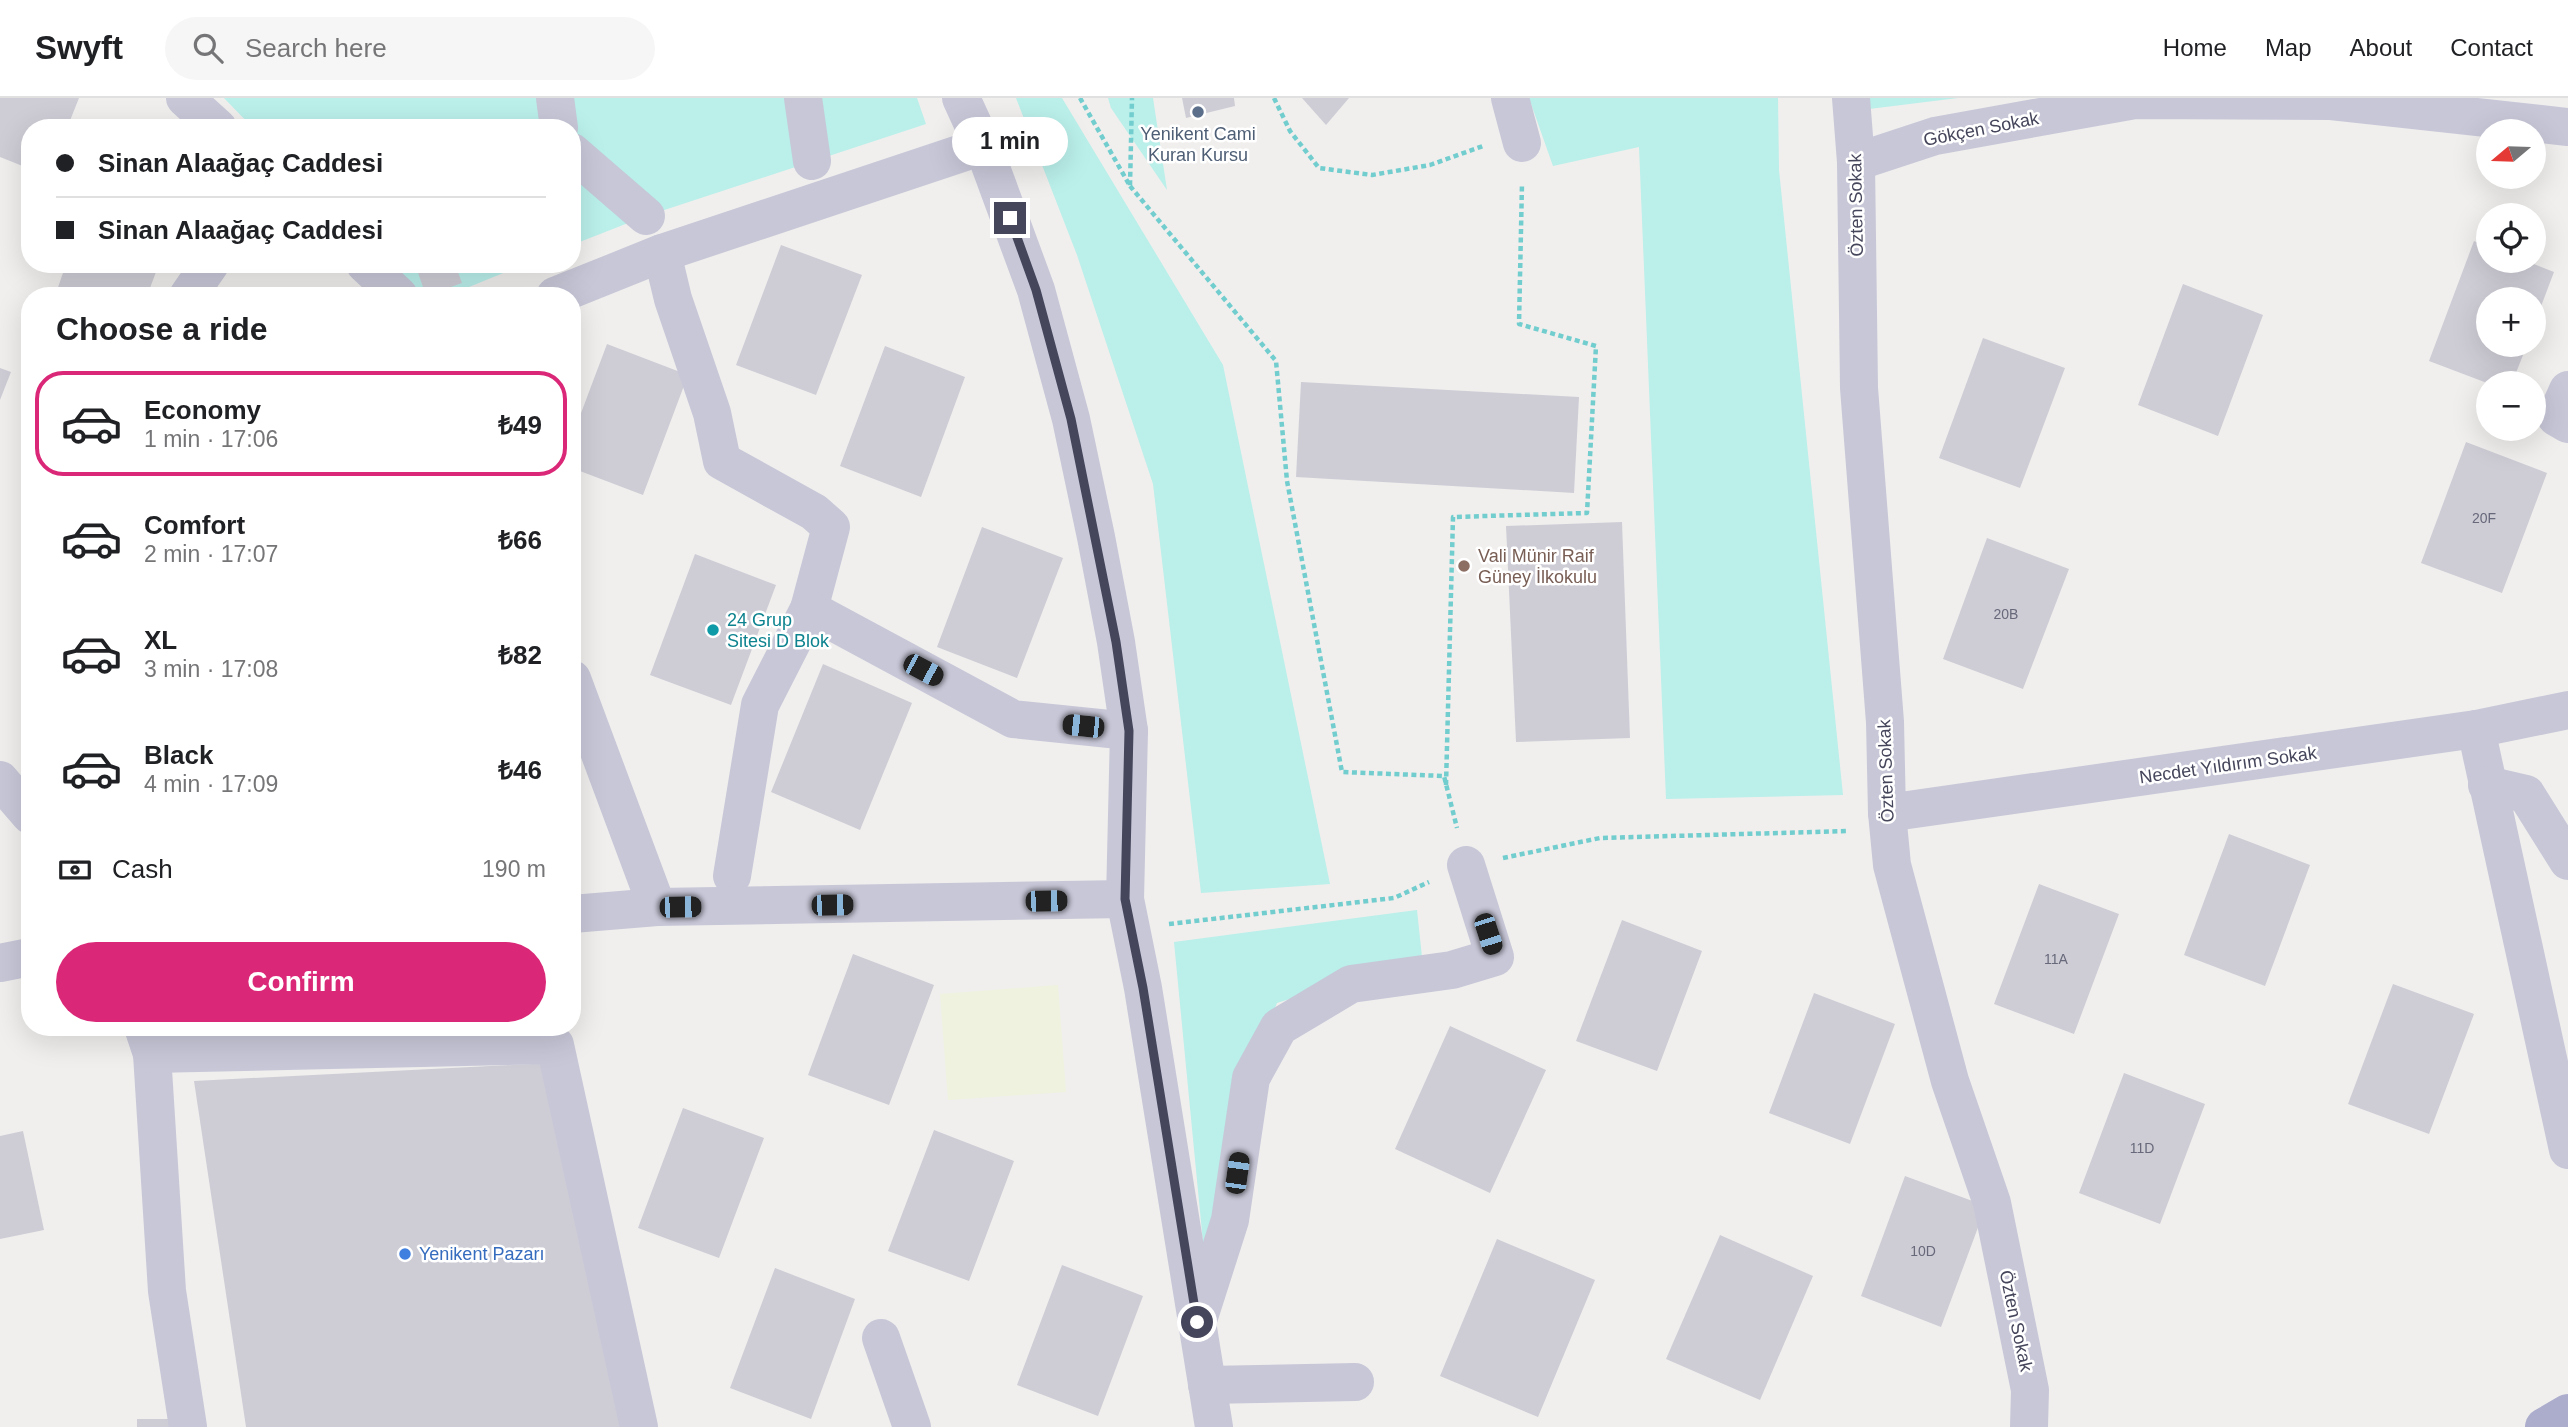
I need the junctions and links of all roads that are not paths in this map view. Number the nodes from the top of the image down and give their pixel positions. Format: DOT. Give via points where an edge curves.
graph roads {
  1 [pos="185,98"];
  2 [pos="555,98"];
  3 [pos="803,98"];
  4 [pos="961,98"];
  5 [pos="1510,98"];
  6 [pos="1851,98"];
  7 [pos="2360,101"];
  8 [pos="2080,104"];
  9 [pos="208,119"];
  10 [pos="558,119"];
  11 [pos="2568,127"];
  12 [pos="1522,143"];
  13 [pos="983,146"];
  14 [pos="581,160"];
  15 [pos="812,161"];
  16 [pos="1856,162"];
  17 [pos="646,216"];
  18 [pos="662,253"];
  19 [pos="375,273"];
  20 [pos="389,287"];
  21 [pos="577,287"];
  22 [pos="2568,390"];
  23 [pos="2568,424"];
  24 [pos="810,609"];
  25 [pos="581,703"];
  26 [pos="2568,710"];
  27 [pos="2476,729"];
  28 [pos="1129,731"];
  29 [pos="0,780"];
  30 [pos="2487,785"];
  31 [pos="21,805"];
  32 [pos="1888,821"];
  33 [pos="2568,861"];
  34 [pos="1465,865"];
  35 [pos="732,876"];
  36 [pos="657,907"];
  37 [pos="581,913"];
  38 [pos="1128,914"];
  39 [pos="21,958"];
  40 [pos="0,962"];
  41 [pos="148,1041"];
  42 [pos="2568,1150"];
  43 [pos="1197,1322"];
  44 [pos="881,1338"];
  45 [pos="1355,1382"];
  46 [pos="1207,1385"];
  47 [pos="2568,1413"];
  48 [pos="188,1427"];
  49 [pos="639,1427"];
  50 [pos="912,1427"];
  51 [pos="1214,1427"];
  52 [pos="2029,1427"];
  53 [pos="2544,1427"];
  1 -- 9 [label="street"];
  2 -- 10 [label="street"];
  3 -- 15 [label="street"];
  4 -- 13 [label="street"];
  5 -- 12 [label="street"];
  6 -- 16 [label="street, Özten Sokak"];
  7 -- 8 [label="street, Gökçen Sokak"];
  7 -- 11 [label="street, Gökçen Sokak"];
  8 -- 16 [label="street, Gökçen Sokak" via="1935,136"];
  13 -- 18 [label="street"];
  13 -- 28 [label="street" via="1036,290 1071,419"];
  14 -- 17 [label="street"];
  16 -- 32 [label="street, Özten Sokak" via="1859,388 1885,722"];
  18 -- 21 [label="street"];
  18 -- 24 [label="street" via="712,413 722,461 814,512 831,527"];
  19 -- 20 [label="street"];
  22 -- 23 [label="street" via="2556,418"];
  24 -- 28 [label="street" via="1013,719"];
  24 -- 35 [label="street" via="760,705"];
  25 -- 36 [label="street"];
  26 -- 27 [label="street, Necdet Yıldırım Sokak"];
  27 -- 30 [label="street"];
  27 -- 32 [label="street, Necdet Yıldırım Sokak"];
  28 -- 38 [label="street"];
  29 -- 31 [label="street"];
  30 -- 33 [label="street" via="2526,794"];
  30 -- 42 [label="street"];
  32 -- 52 [label="street, Özten Sokak" via="1892,865 1950,1081 1992,1203 2030,1391"];
  34 -- 43 [label="street" via="1495,957 1452,970 1351,984 1279,1027 1251,1078 1230,1220"];
  36 -- 37 [label="street"];
  36 -- 38 [label="street"];
  38 -- 43 [label="street"];
  39 -- 40 [label="street"];
  41 -- 48 [label="street" via="167,1292"];
  41 -- 49 [label="street" via="555,1045"];
  43 -- 46 [label="street"];
  44 -- 50 [label="street"];
  45 -- 46 [label="street"];
  46 -- 51 [label="street"];
  47 -- 53 [label="main road"];
}
